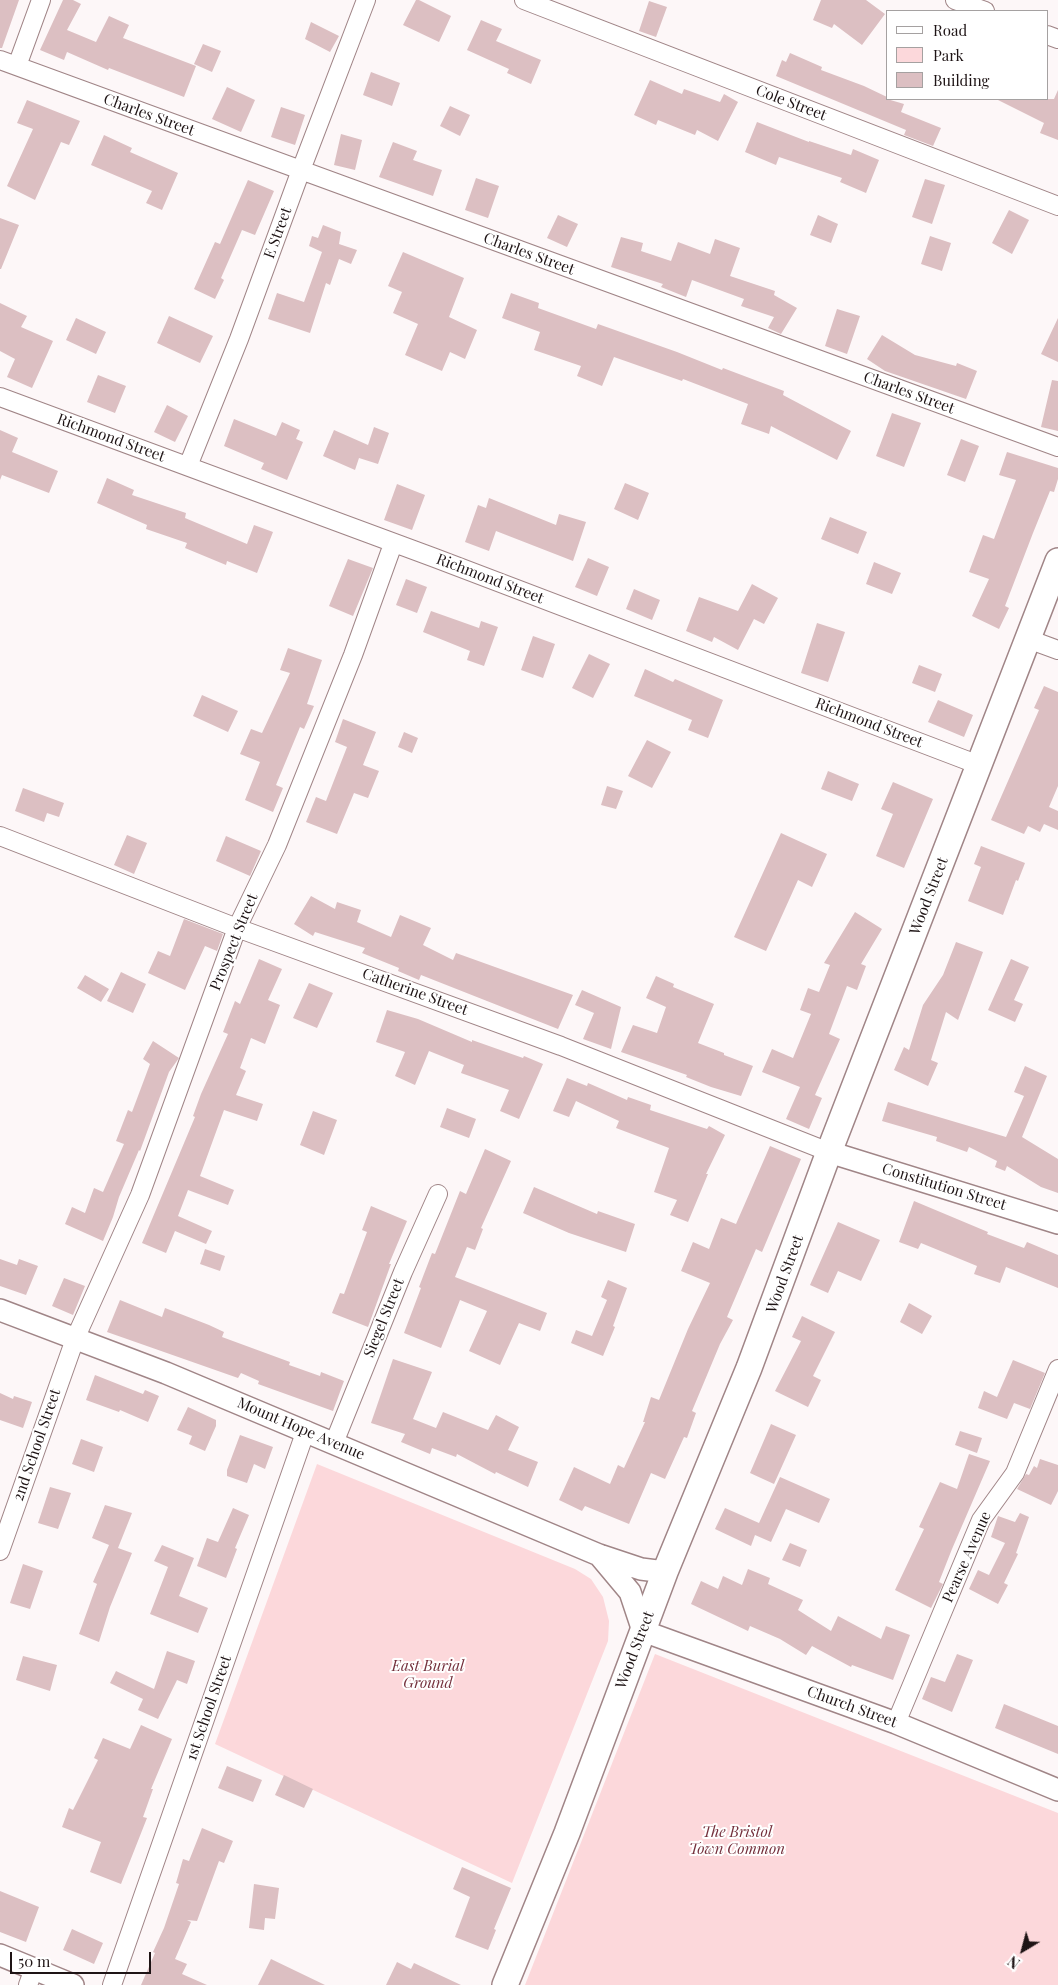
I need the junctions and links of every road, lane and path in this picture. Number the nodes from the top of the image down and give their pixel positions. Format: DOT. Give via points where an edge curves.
graph roads {
  1 [pos="41,0"];
  2 [pos="366,0"];
  3 [pos="524,0"];
  4 [pos="955,0"];
  5 [pos="981,10"];
  6 [pos="6,66"];
  7 [pos="301,170"];
  8 [pos="1058,206"];
  9 [pos="0,398"];
  10 [pos="1058,447"];
  11 [pos="188,466"];
  12 [pos="393,544"];
  13 [pos="1058,560"];
  14 [pos="1028,639"];
  15 [pos="1058,650"];
  16 [pos="980,765"];
  17 [pos="0,836"];
  18 [pos="237,928"];
  19 [pos="829,1152"];
  20 [pos="438,1194"];
  21 [pos="1058,1223"];
  22 [pos="0,1310"];
  23 [pos="75,1339"];
  24 [pos="1058,1369"];
  25 [pos="306,1430"];
  26 [pos="334,1443"];
  27 [pos="0,1551"];
  28 [pos="599,1555"];
  29 [pos="665,1572"];
  30 [pos="643,1631"];
  31 [pos="896,1723"];
  32 [pos="1058,1790"];
  33 [pos="0,1955"];
  34 [pos="31,1977"];
  35 [pos="73,1985"];
  36 [pos="112,1985"];
  37 [pos="505,1985"];
  1 -- 6 [label="street"];
  2 -- 7 [label="street, E Street"];
  3 -- 8 [label="street, Cole Street"];
  4 -- 5 [label="street"];
  6 -- 7 [label="street, Charles Street"];
  7 -- 10 [label="street, Charles Street"];
  7 -- 11 [label="street, E Street"];
  9 -- 11 [label="street, Richmond Street"];
  11 -- 12 [label="street, Richmond Street"];
  12 -- 16 [label="street, Richmond Street"];
  12 -- 18 [label="street, Prospect Street" via="353,655 277,845"];
  13 -- 14 [label="main road, Wood Street"];
  14 -- 15 [label="street"];
  14 -- 16 [label="main road, Wood Street"];
  16 -- 19 [label="main road, Wood Street"];
  17 -- 18 [label="street, Catherine Street"];
  18 -- 19 [label="street, Catherine Street" via="561,1046"];
  18 -- 23 [label="street, Prospect Street" via="140,1195"];
  19 -- 21 [label="street, Constitution Street"];
  19 -- 29 [label="main road, Wood Street" via="749,1368"];
  20 -- 26 [label="street, Siegel Street"];
  22 -- 23 [label="street, Mount Hope Avenue"];
  23 -- 25 [label="street, Mount Hope Avenue"];
  23 -- 27 [label="street, 2nd School Street"];
  24 -- 31 [label="street, Pearse Avenue" via="1015,1473 981,1520"];
  25 -- 26 [label="street, Mount Hope Avenue"];
  25 -- 36 [label="street, 1st School Street"];
  26 -- 28 [label="street, Mount Hope Avenue"];
  28 -- 29 [label="street, Mount Hope Avenue" via="640,1569"];
  28 -- 30 [label="street, Mount Hope Avenue" via="630,1592"];
  29 -- 30 [label="main road, Wood Street"];
  30 -- 31 [label="street, Church Street"];
  30 -- 37 [label="main road, Wood Street" via="567,1833"];
  31 -- 32 [label="street, Church Street"];
  33 -- 34 [label="street"];
  34 -- 35 [label="street"];
}
